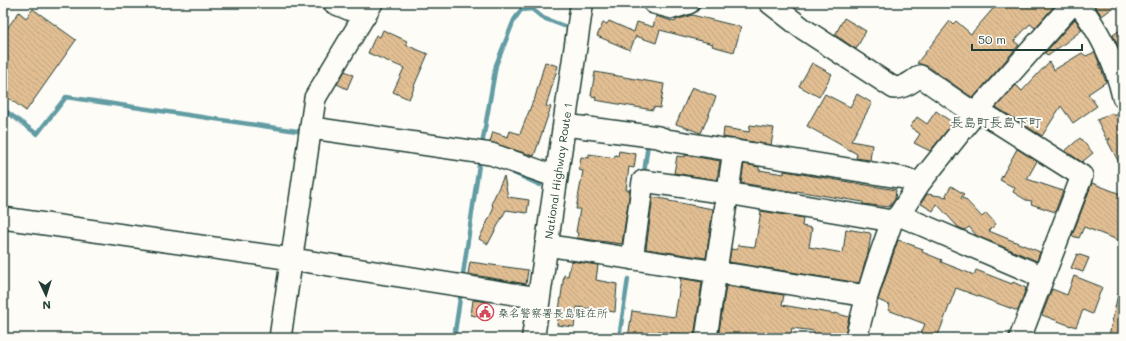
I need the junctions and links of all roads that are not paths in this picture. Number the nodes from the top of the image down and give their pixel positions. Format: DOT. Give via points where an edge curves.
graph roads {
  1 [pos="334,3"];
  2 [pos="582,3"];
  3 [pos="654,3"];
  4 [pos="689,3"];
  5 [pos="770,3"];
  6 [pos="1073,3"];
  7 [pos="1078,3"];
  8 [pos="368,10"];
  9 [pos="1123,97"];
  10 [pos="977,112"];
  11 [pos="565,125"];
  12 [pos="312,128"];
  13 [pos="734,150"];
  14 [pos="557,177"];
  15 [pos="919,184"];
  16 [pos="727,193"];
  17 [pos="3,218"];
  18 [pos="896,218"];
  19 [pos="546,245"];
  20 [pos="292,259"];
  21 [pos="632,259"];
  22 [pos="716,272"];
  23 [pos="1043,277"];
  24 [pos="867,296"];
  25 [pos="539,298"];
  26 [pos="280,338"];
  27 [pos="533,338"];
  28 [pos="706,338"];
  29 [pos="856,338"];
  30 [pos="1020,338"];
  1 -- 8 [label="street"];
  2 -- 11 [label="highway, National Highway Route 1"];
  3 -- 4 [label="street" via="673,8"];
  5 -- 10 [label="street" via="802,28 894,88 910,84 920,76"];
  6 -- 10 [label="street"];
  7 -- 9 [label="street" via="1101,37 1117,74"];
  8 -- 12 [label="street" via="316,98"];
  10 -- 15 [label="street"];
  10 -- 23 [label="street" via="1082,176"];
  11 -- 13 [label="street"];
  11 -- 14 [label="highway, National Highway Route 1"];
  12 -- 14 [label="street" via="491,154"];
  12 -- 20 [label="street"];
  13 -- 15 [label="street" via="904,178"];
  13 -- 16 [label="street"];
  14 -- 19 [label="highway, National Highway Route 1"];
  15 -- 18 [label="street"];
  16 -- 18 [label="street"];
  16 -- 21 [label="street" via="643,181"];
  16 -- 22 [label="street"];
  17 -- 20 [label="street"];
  18 -- 23 [label="street"];
  18 -- 24 [label="street"];
  19 -- 21 [label="street"];
  19 -- 25 [label="highway, National Highway Route 1"];
  20 -- 25 [label="street"];
  20 -- 26 [label="street"];
  21 -- 22 [label="street"];
  22 -- 24 [label="street"];
  22 -- 28 [label="street"];
  23 -- 30 [label="street"];
  24 -- 29 [label="street"];
  25 -- 27 [label="highway, National Highway Route 1"];
}
